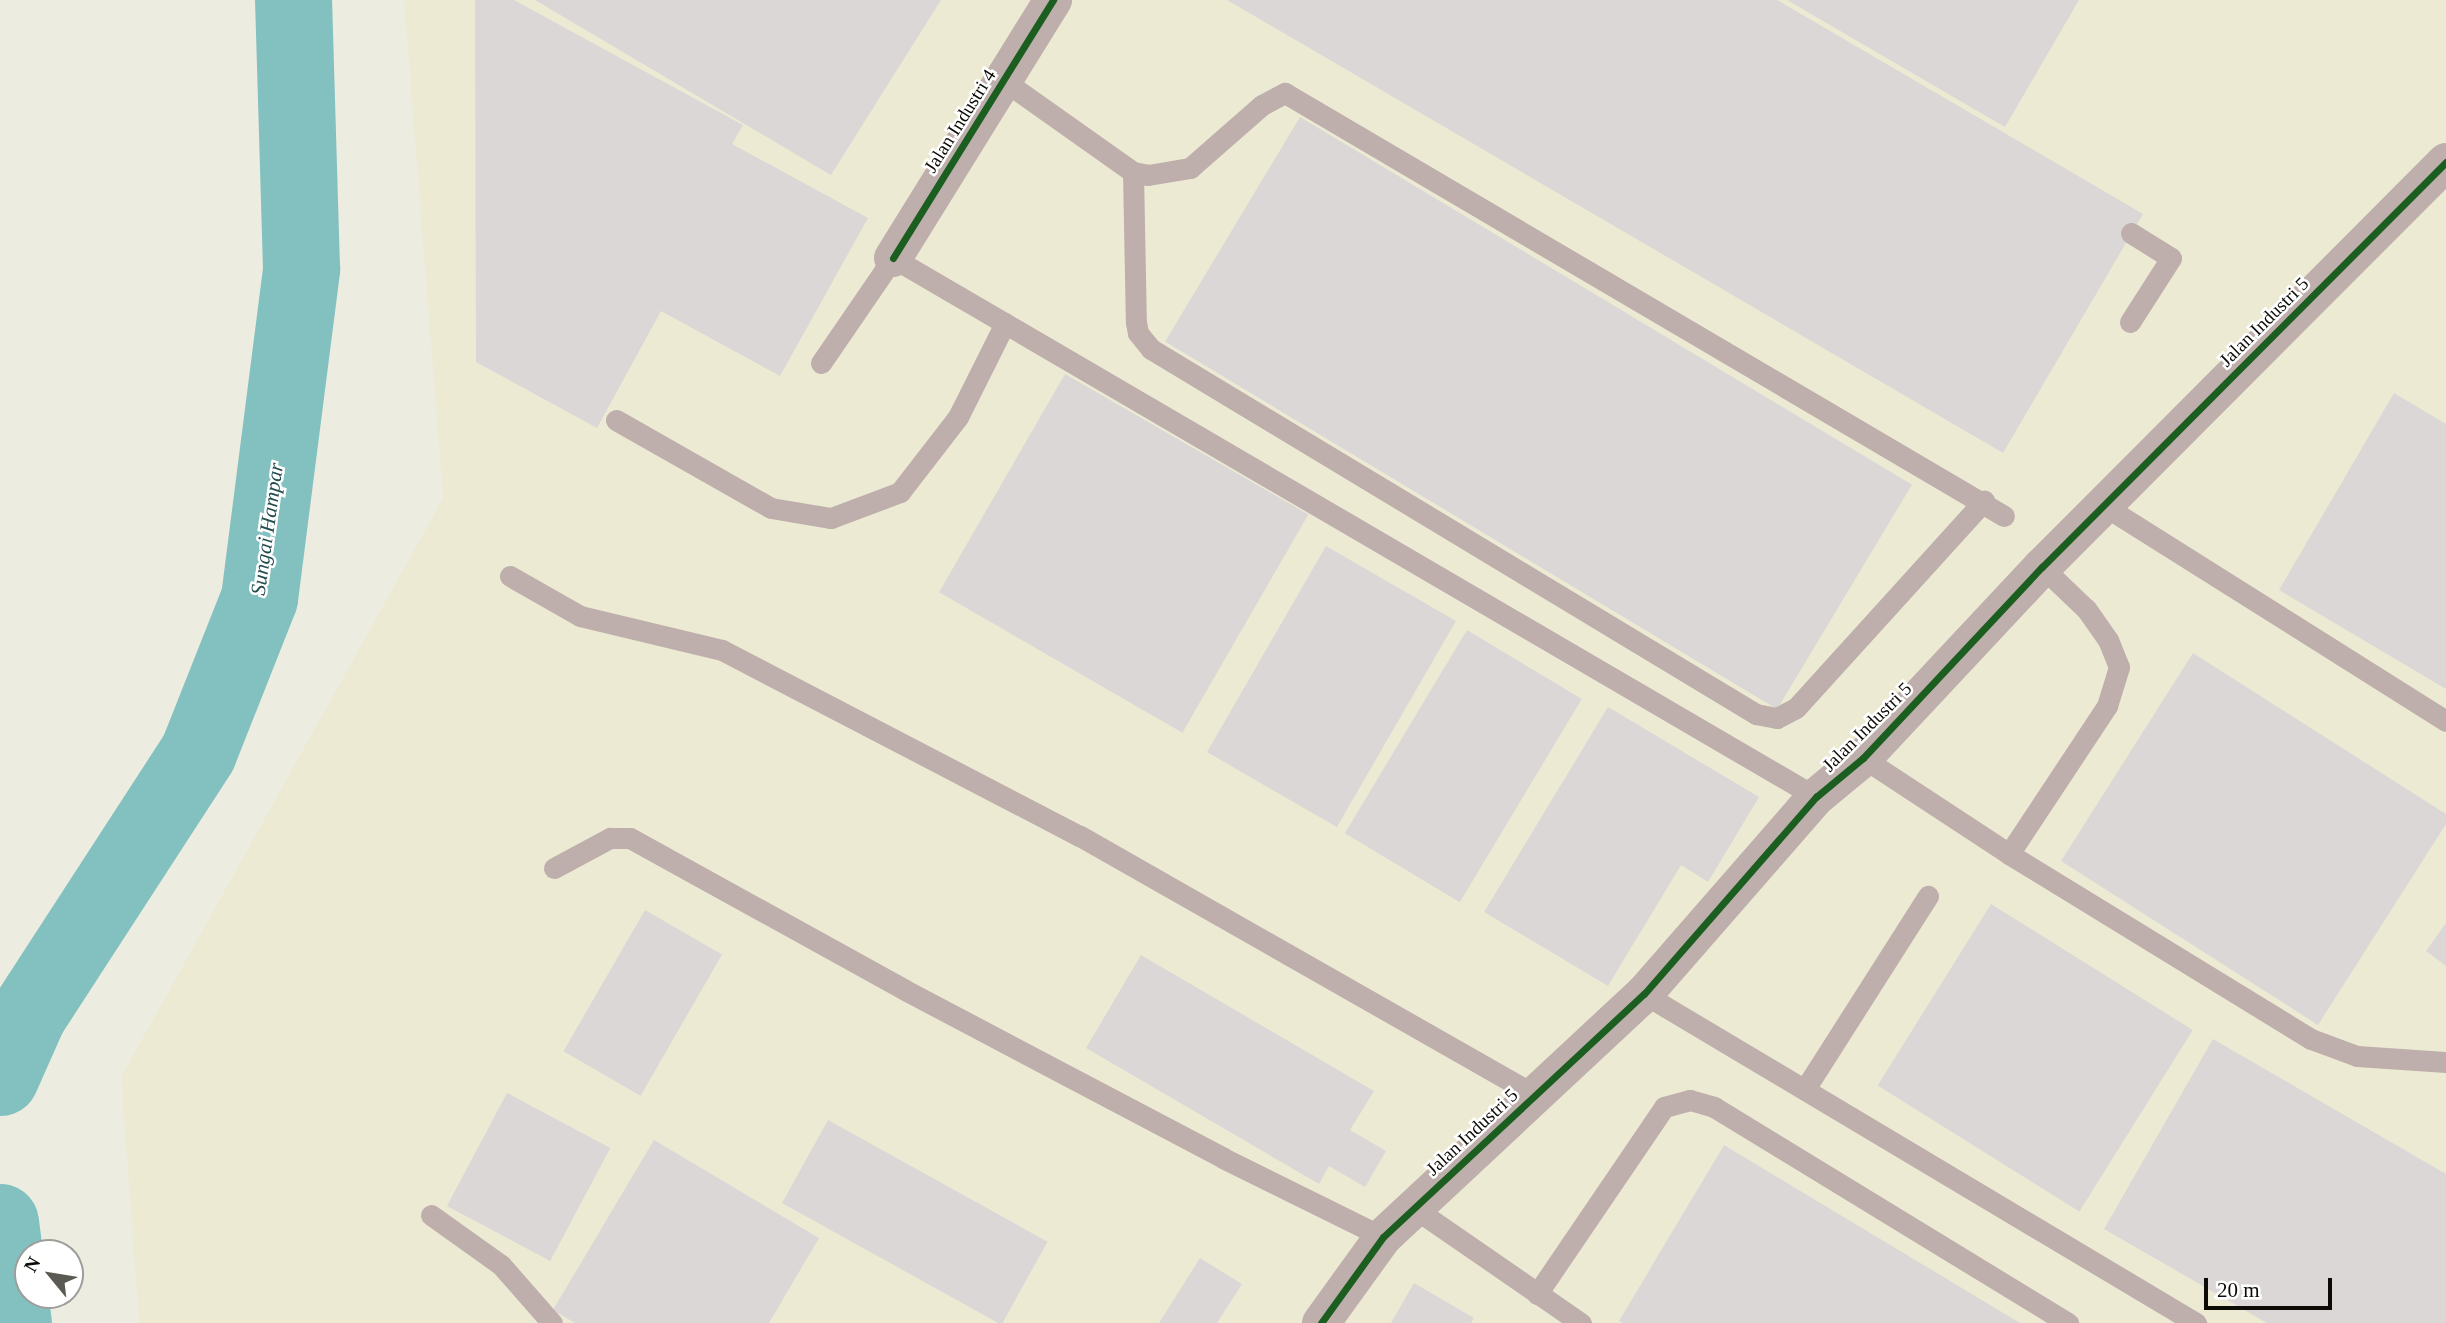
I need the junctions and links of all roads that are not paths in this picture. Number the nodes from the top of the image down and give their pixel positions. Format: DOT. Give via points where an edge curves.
graph roads {
  1 [pos="1052,0"];
  2 [pos="1003,80"];
  3 [pos="2446,162"];
  4 [pos="1133,172"];
  5 [pos="2131,233"];
  6 [pos="894,258"];
  7 [pos="2130,322"];
  8 [pos="1005,323"];
  9 [pos="821,363"];
  10 [pos="616,420"];
  11 [pos="1984,502"];
  12 [pos="2103,505"];
  13 [pos="2004,516"];
  14 [pos="2042,567"];
  15 [pos="510,576"];
  16 [pos="2446,721"];
  17 [pos="1863,758"];
  18 [pos="1815,797"];
  19 [pos="2009,854"];
  20 [pos="554,868"];
  21 [pos="1928,896"];
  22 [pos="1644,994"];
  23 [pos="2446,1062"];
  24 [pos="1805,1090"];
  25 [pos="1535,1095"];
  26 [pos="1413,1208"];
  27 [pos="431,1214"];
  28 [pos="1383,1237"];
  29 [pos="1537,1294"];
  30 [pos="552,1323"];
  31 [pos="1321,1323"];
  32 [pos="1581,1323"];
  33 [pos="2068,1323"];
  34 [pos="2196,1323"];
  1 -- 2 [label="street, Jalan Industri 4"];
  2 -- 4 [label="lane"];
  2 -- 6 [label="street, Jalan Industri 4"];
  3 -- 12 [label="street, Jalan Industri 5"];
  4 -- 11 [label="lane" via="1149,175 1190,167 1262,104 1285,93"];
  4 -- 11 [label="lane" via="1136,323 1151,349 1756,714 1777,718 1796,708"];
  5 -- 7 [label="lane" via="2172,258"];
  6 -- 8 [label="lane"];
  6 -- 9 [label="lane"];
  8 -- 10 [label="lane" via="958,417 900,492 831,518 771,508"];
  8 -- 18 [label="lane"];
  11 -- 13 [label="lane"];
  12 -- 14 [label="street, Jalan Industri 5"];
  12 -- 16 [label="lane"];
  14 -- 17 [label="street, Jalan Industri 5"];
  14 -- 19 [label="lane" via="2086,609 2108,640 2119,667 2107,706"];
  15 -- 25 [label="lane" via="580,616 722,650 1080,836"];
  17 -- 18 [label="street, Jalan Industri 5"];
  17 -- 19 [label="lane"];
  18 -- 22 [label="street, Jalan Industri 5"];
  19 -- 23 [label="lane" via="2311,1039 2357,1056"];
  20 -- 28 [label="lane" via="610,838 630,838 905,990"];
  21 -- 24 [label="lane"];
  22 -- 24 [label="lane"];
  22 -- 25 [label="street, Jalan Industri 5"];
  24 -- 34 [label="lane"];
  25 -- 26 [label="street, Jalan Industri 5"];
  26 -- 28 [label="street, Jalan Industri 5"];
  26 -- 29 [label="lane"];
  27 -- 30 [label="lane" via="501,1265"];
  28 -- 31 [label="street, Jalan Industri 5"];
  29 -- 32 [label="lane"];
  29 -- 33 [label="lane" via="1664,1107 1690,1100 1714,1107"];
}
